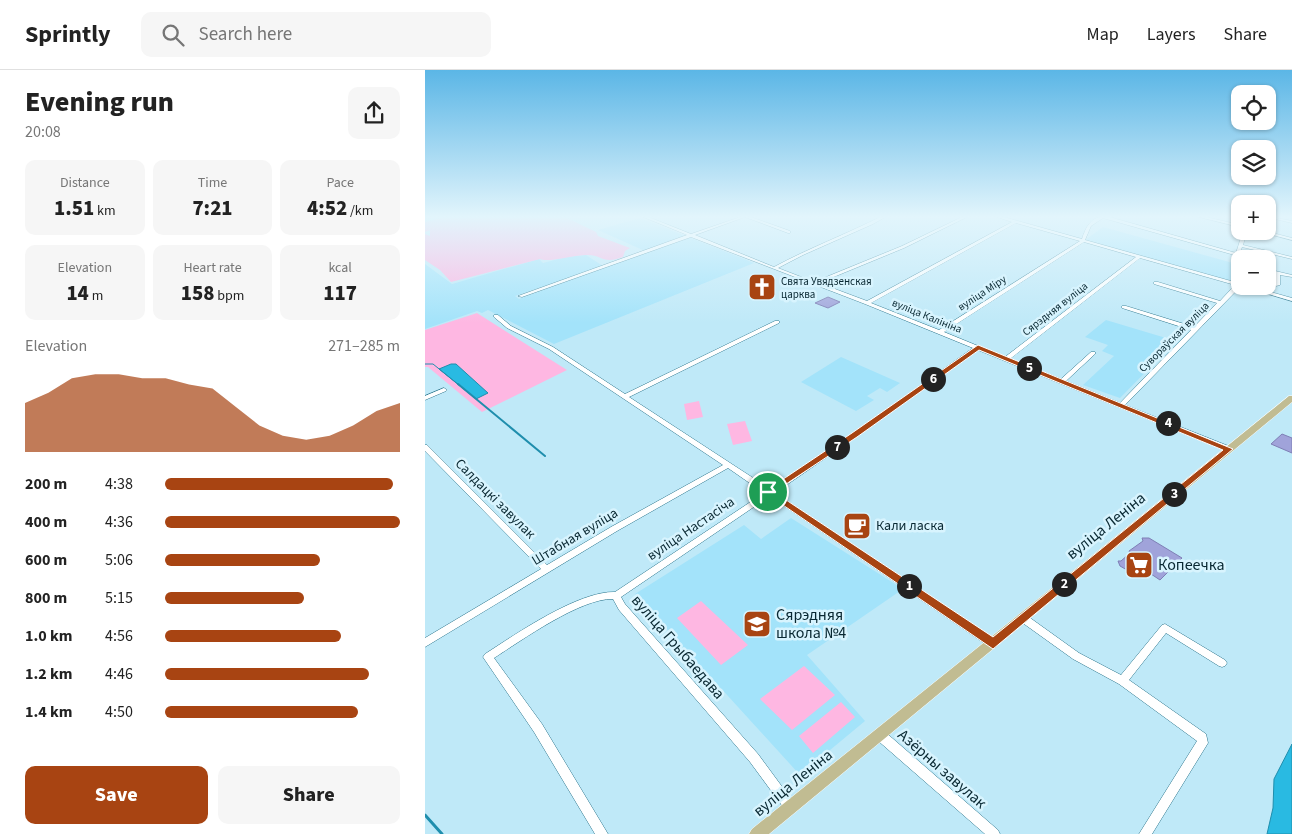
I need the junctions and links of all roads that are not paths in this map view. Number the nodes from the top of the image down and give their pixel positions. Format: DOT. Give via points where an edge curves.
graph roads {
  1 [pos="644,252"];
  2 [pos="733,252"];
  3 [pos="805,252"];
  4 [pos="891,252"];
  5 [pos="961,252"];
  6 [pos="1066,252"];
  7 [pos="1120,252"];
  8 [pos="1266,252"];
  9 [pos="1139,257"];
  10 [pos="1292,258"];
  11 [pos="775,268"];
  12 [pos="1278,273"];
  13 [pos="1292,276"];
  14 [pos="815,282"];
  15 [pos="1156,283"];
  16 [pos="1231,283"];
  17 [pos="1278,285"];
  18 [pos="1231,294"];
  19 [pos="1275,295"];
  20 [pos="520,296"];
  21 [pos="1292,300"];
  22 [pos="867,303"];
  23 [pos="1221,303"];
  24 [pos="1124,307"];
  25 [pos="496,316"];
  26 [pos="777,322"];
  27 [pos="1194,329"];
  28 [pos="939,332"];
  29 [pos="978,347"];
  30 [pos="1093,353"];
  31 [pos="1007,359"];
  32 [pos="1062,381"];
  33 [pos="444,390"];
  34 [pos="625,397"];
  35 [pos="425,398"];
  36 [pos="1292,398"];
  37 [pos="1121,405"];
  38 [pos="1206,439"];
  39 [pos="1239,441"];
  40 [pos="425,447"];
  41 [pos="1224,453"];
  42 [pos="727,466"];
  43 [pos="768,492"];
  44 [pos="547,570"];
  45 [pos="616,596"];
  46 [pos="1023,618"];
  47 [pos="425,643"];
  48 [pos="993,644"];
  49 [pos="1222,663"];
  50 [pos="1122,681"];
  51 [pos="880,734"];
  52 [pos="790,808"];
  53 [pos="984,830"];
  54 [pos="602,834"];
  55 [pos="757,834"];
  56 [pos="994,834"];
  57 [pos="1145,834"];
  1 -- 20 [label="street"];
  2 -- 11 [label="street, вуліца Калініна"];
  3 -- 11 [label="street"];
  4 -- 14 [label="street"];
  5 -- 22 [label="street"];
  6 -- 28 [label="street, вуліца Міру"];
  7 -- 9 [label="street"];
  8 -- 10 [label="street"];
  9 -- 16 [label="street"];
  9 -- 31 [label="street, Сярэдняя вуліца"];
  11 -- 14 [label="street, вуліца Калініна"];
  12 -- 13 [label="street"];
  12 -- 17 [label="street"];
  14 -- 22 [label="street, вуліца Калініна"];
  15 -- 23 [label="street"];
  18 -- 23 [label="street, Сувораўская вуліца"];
  19 -- 21 [label="street"];
  22 -- 28 [label="street, вуліца Калініна"];
  23 -- 27 [label="street, Сувораўская вуліца"];
  24 -- 27 [label="street"];
  25 -- 34 [label="street"];
  26 -- 34 [label="street"];
  27 -- 37 [label="street, Сувораўская вуліца"];
  28 -- 29 [label="street, вуліца Калініна"];
  29 -- 31 [label="street, вуліца Калініна"];
  29 -- 43 [label="street, вуліца Настасіча" via="855,435"];
  30 -- 32 [label="street"];
  31 -- 32 [label="street, вуліца Калініна"];
  32 -- 37 [label="street, вуліца Калініна"];
  33 -- 35 [label="street"];
  34 -- 42 [label="street"];
  36 -- 39 [label="main road, вуліца Леніна"];
  37 -- 38 [label="street, вуліца Калініна"];
  38 -- 39 [label="street" via="1223,443"];
  38 -- 41 [label="street, вуліца Калініна"];
  38 -- 41 [label="street"];
  39 -- 41 [label="main road, вуліца Леніна"];
  40 -- 44 [label="street, Салдацкі завулак"];
  41 -- 46 [label="main road, вуліца Леніна"];
  42 -- 43 [label="street"];
  42 -- 44 [label="street, Штабная вуліца"];
  43 -- 45 [label="street, вуліца Настасіча"];
  43 -- 48 [label="street"];
  44 -- 47 [label="street, Штабная вуліца"];
  45 -- 52 [label="street, вуліца Грыбаедава" via="622,607 754,758"];
  45 -- 54 [label="street, вуліца Грыбаедава" via="592,597 488,657 538,728"];
  46 -- 48 [label="main road, вуліца Леніна"];
  46 -- 50 [label="street" via="1076,656"];
  48 -- 51 [label="main road, вуліца Леніна"];
  49 -- 50 [label="street" via="1165,628"];
  50 -- 57 [label="street" via="1198,733 1203,742"];
  51 -- 52 [label="main road, вуліца Леніна"];
  51 -- 53 [label="street, Азёрны завулак"];
  52 -- 55 [label="main road, вуліца Леніна"];
  53 -- 56 [label="street, Азёрны завулак"];
}
